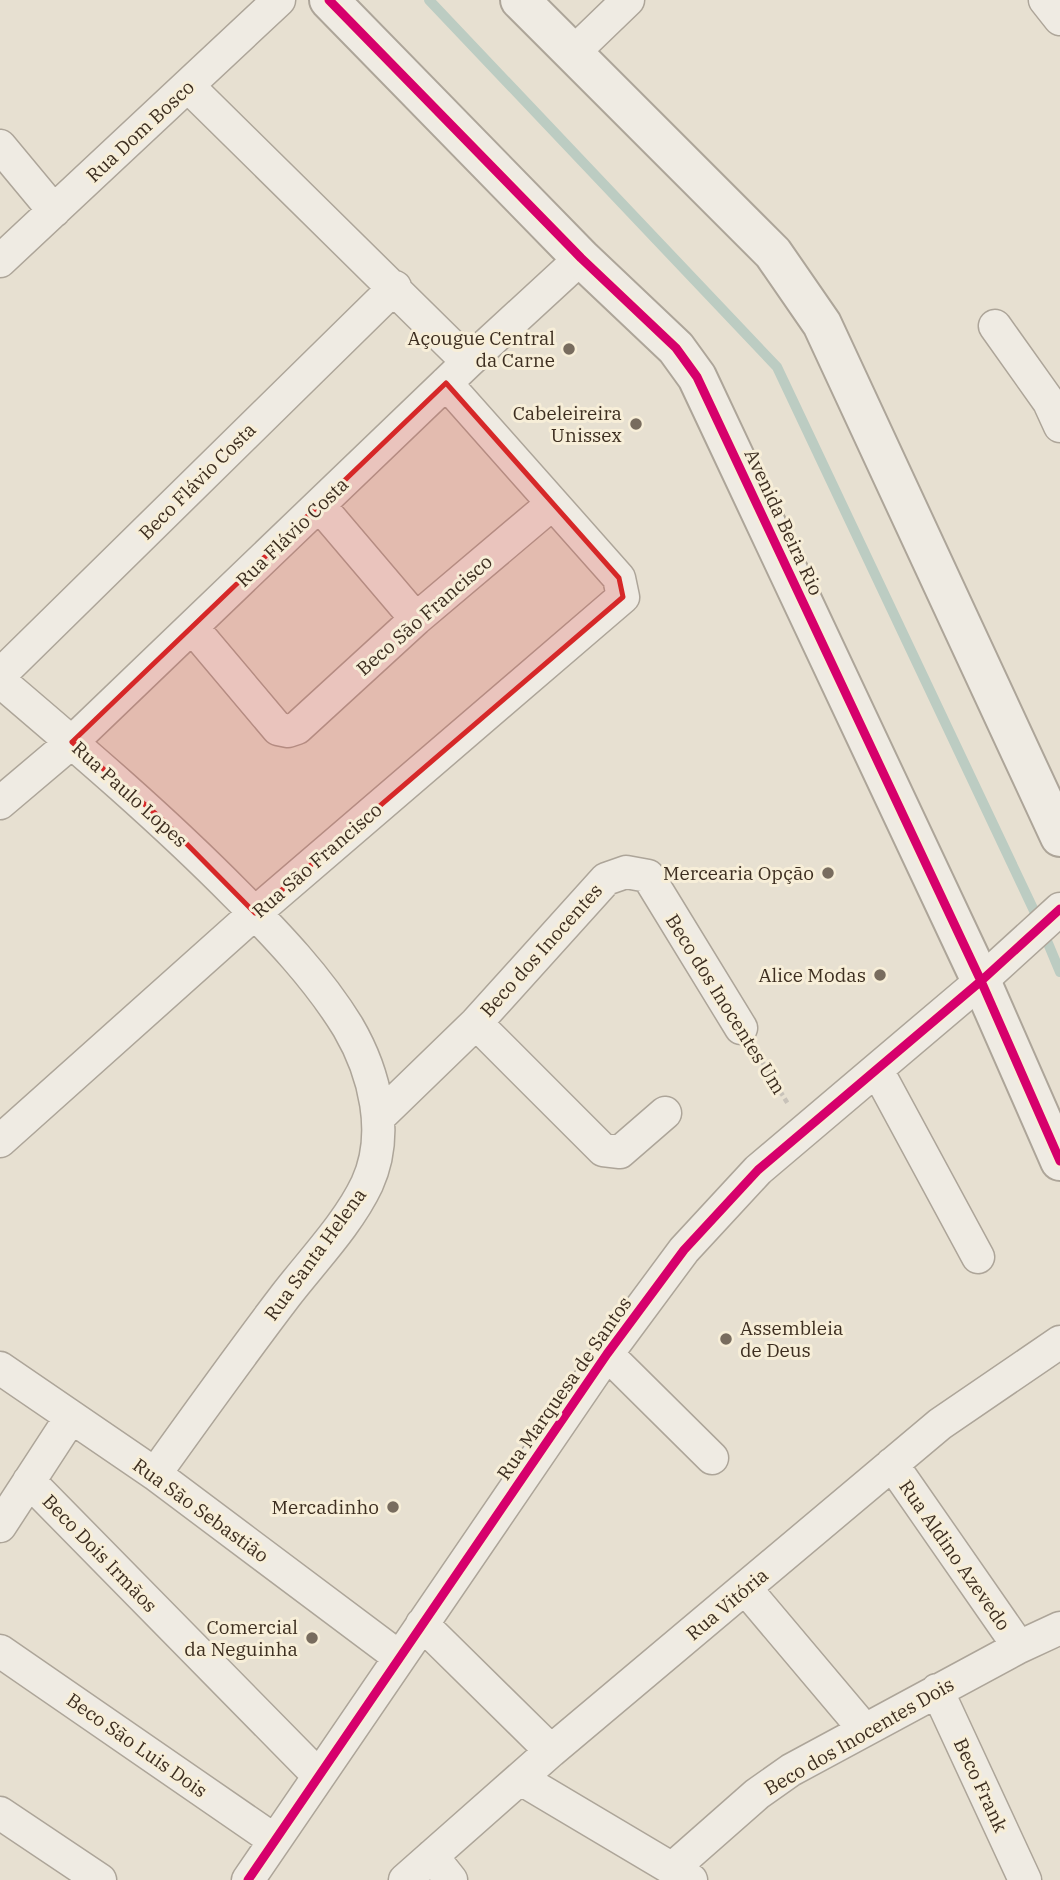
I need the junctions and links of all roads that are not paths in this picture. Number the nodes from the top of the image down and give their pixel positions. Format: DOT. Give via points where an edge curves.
graph roads {
  1 [pos="279,0"];
  2 [pos="329,0"];
  3 [pos="520,0"];
  4 [pos="628,0"];
  5 [pos="1045,0"];
  6 [pos="1060,19"];
  7 [pos="572,54"];
  8 [pos="188,86"];
  9 [pos="0,146"];
  10 [pos="54,211"];
  11 [pos="581,258"];
  12 [pos="0,261"];
  13 [pos="395,287"];
  14 [pos="995,326"];
  15 [pos="457,373"];
  16 [pos="1060,426"];
  17 [pos="552,504"];
  18 [pos="319,505"];
  19 [pos="416,620"];
  20 [pos="192,627"];
  21 [pos="0,675"];
  22 [pos="0,681"];
  23 [pos="72,742"];
  24 [pos="0,803"];
  25 [pos="1060,836"];
  26 [pos="648,876"];
  27 [pos="1057,911"];
  28 [pos="255,913"];
  29 [pos="981,981"];
  30 [pos="475,1023"];
  31 [pos="741,1028"];
  32 [pos="877,1070"];
  33 [pos="665,1113"];
  34 [pos="379,1117"];
  35 [pos="0,1141"];
  36 [pos="1060,1161"];
  37 [pos="978,1257"];
  38 [pos="1060,1342"];
  39 [pos="607,1354"];
  40 [pos="0,1368"];
  41 [pos="71,1417"];
  42 [pos="712,1458"];
  43 [pos="892,1464"];
  44 [pos="155,1474"];
  45 [pos="29,1481"];
  46 [pos="0,1526"];
  47 [pos="745,1588"];
  48 [pos="422,1624"];
  49 [pos="1060,1628"];
  50 [pos="1019,1647"];
  51 [pos="0,1650"];
  52 [pos="399,1657"];
  53 [pos="937,1690"];
  54 [pos="864,1729"];
  55 [pos="551,1751"];
  56 [pos="318,1776"];
  57 [pos="521,1779"];
  58 [pos="0,1813"];
  59 [pos="274,1840"];
  60 [pos="442,1868"];
  61 [pos="682,1874"];
  62 [pos="100,1880"];
  63 [pos="248,1880"];
  64 [pos="405,1880"];
  65 [pos="1025,1880"];
  1 -- 8 [label="street, Rua Dom Bosco"];
  2 -- 11 [label="street, Avenida Beira Rio"];
  3 -- 7 [label="street"];
  4 -- 7 [label="street"];
  5 -- 6 [label="street"];
  7 -- 25 [label="street" via="773,253 822,324"];
  8 -- 10 [label="street, Rua Dom Bosco"];
  8 -- 13 [label="street"];
  9 -- 10 [label="street"];
  10 -- 12 [label="street, Rua Dom Bosco"];
  11 -- 15 [label="street, Rua Flávio Costa"];
  11 -- 29 [label="street, Avenida Beira Rio" via="676,348 697,377"];
  13 -- 15 [label="street"];
  13 -- 21 [label="street, Beco Flávio Costa"];
  14 -- 16 [label="street" via="1049,401"];
  15 -- 17 [label="street"];
  15 -- 18 [label="street, Rua Flávio Costa"];
  17 -- 19 [label="street, Beco São Francisco"];
  17 -- 28 [label="street, Rua São Francisco" via="619,578 623,597"];
  18 -- 19 [label="street"];
  18 -- 20 [label="street, Rua Flávio Costa"];
  19 -- 20 [label="street, Beco São Francisco" via="297,728 288,731 278,729"];
  20 -- 23 [label="street, Rua Flávio Costa"];
  22 -- 23 [label="street, Rua Paulo Lopes"];
  23 -- 24 [label="street, Rua Flávio Costa"];
  23 -- 28 [label="street, Rua Paulo Lopes" via="164,821"];
  26 -- 30 [label="street, Beco dos Inocentes" via="626,872 606,878"];
  26 -- 31 [label="street, Beco dos Inocentes Um"];
  27 -- 29 [label="street, Rua Marquesa de Santos"];
  28 -- 34 [label="street, Rua Santa Helena" via="302,965 349,1029 368,1071"];
  28 -- 35 [label="street, Rua São Francisco"];
  29 -- 32 [label="street, Rua Marquesa de Santos"];
  29 -- 36 [label="street, Avenida Beira Rio"];
  30 -- 33 [label="street, Beco dos Inocentes" via="603,1150 620,1152"];
  30 -- 34 [label="street, Beco dos Inocentes"];
  32 -- 37 [label="street"];
  32 -- 39 [label="street, Rua Marquesa de Santos" via="758,1170 719,1209"];
  34 -- 44 [label="street, Rua Santa Helena" via="376,1157 351,1211"];
  38 -- 43 [label="street, Rua Vitória" via="978,1396"];
  39 -- 42 [label="street"];
  39 -- 48 [label="street, Rua Marquesa de Santos"];
  40 -- 41 [label="street, Rua São Sebastião"];
  41 -- 44 [label="street, Rua São Sebastião"];
  41 -- 45 [label="street"];
  43 -- 47 [label="street, Rua Vitória"];
  43 -- 50 [label="street, Rua Aldino Azevedo"];
  44 -- 52 [label="street, Rua São Sebastião"];
  45 -- 46 [label="street"];
  45 -- 56 [label="street, Beco Dois Irmãos"];
  47 -- 54 [label="street"];
  47 -- 55 [label="street, Rua Vitória"];
  48 -- 52 [label="street, Rua Marquesa de Santos"];
  48 -- 55 [label="street"];
  49 -- 50 [label="street, Beco dos Inocentes Dois"];
  50 -- 53 [label="street, Beco dos Inocentes Dois"];
  51 -- 59 [label="street, Beco São Luis Dois"];
  52 -- 56 [label="street, Rua Marquesa de Santos"];
  53 -- 54 [label="street, Beco dos Inocentes Dois"];
  53 -- 65 [label="street, Beco Frank"];
  54 -- 61 [label="street, Beco dos Inocentes Dois" via="757,1794"];
  55 -- 57 [label="street, Rua Vitória"];
  56 -- 59 [label="street, Rua Marquesa de Santos"];
  57 -- 60 [label="street, Rua Vitória"];
  57 -- 61 [label="street"];
  58 -- 62 [label="street"];
  59 -- 63 [label="street, Rua Marquesa de Santos"];
  60 -- 64 [label="street, Rua Vitória"];
}
